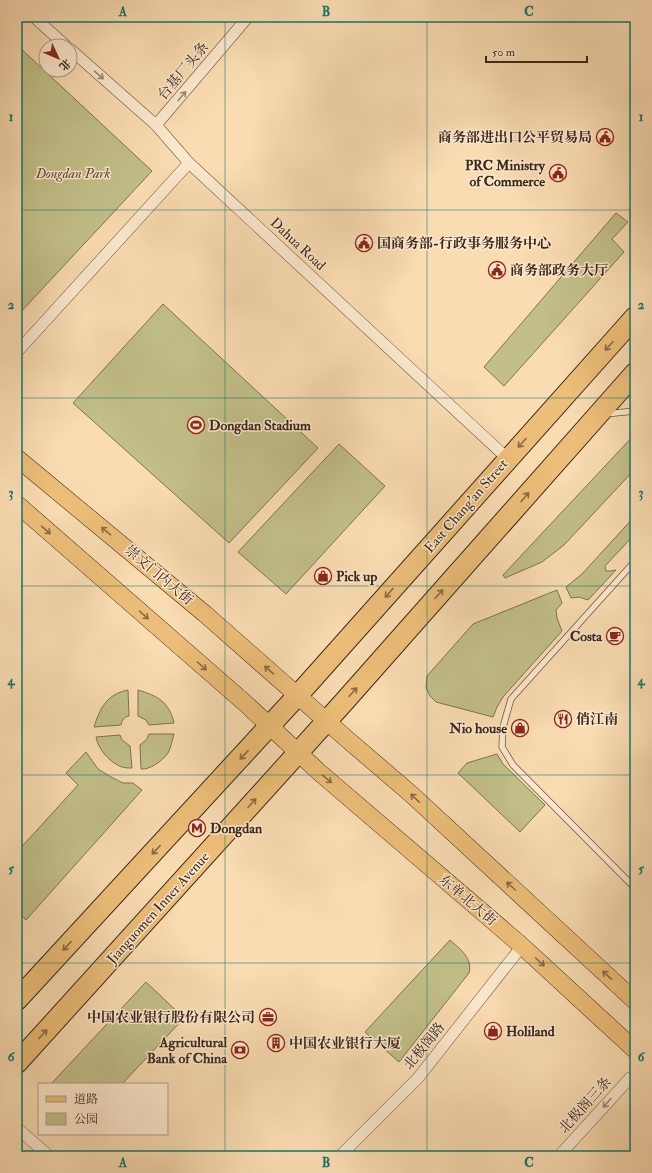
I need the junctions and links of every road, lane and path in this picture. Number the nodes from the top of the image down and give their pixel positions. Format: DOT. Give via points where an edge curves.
graph roads {
  1 [pos="34,17"];
  2 [pos="248,17"];
  3 [pos="57,38"];
  4 [pos="78,56"];
  5 [pos="156,125"];
  6 [pos="189,163"];
  7 [pos="635,317"];
  8 [pos="17,352"];
  9 [pos="635,373"];
  10 [pos="635,412"];
  11 [pos="598,414"];
  12 [pos="17,458"];
  13 [pos="508,459"];
  14 [pos="17,504"];
  15 [pos="635,561"];
  16 [pos="298,695"];
  17 [pos="327,721"];
  18 [pos="270,726"];
  19 [pos="298,752"];
  20 [pos="635,888"];
  21 [pos="522,946"];
  22 [pos="17,1000"];
  23 [pos="635,1001"];
  24 [pos="635,1050"];
  25 [pos="17,1063"];
  26 [pos="635,1077"];
  27 [pos="17,1128"];
  28 [pos="49,1156"];
  29 [pos="340,1156"];
  30 [pos="559,1156"];
  1 -- 3 [label="street"];
  5 -- 2 [label="street, 台基厂头条, one-way"];
  4 -- 5 [label="street, Dahua Road, one-way"];
  5 -- 6 [label="street, Dahua Road"];
  6 -- 8 [label="street"];
  6 -- 13 [label="street, Dahua Road"];
  7 -- 13 [label="highway, East Chang'an Street, one-way"];
  9 -- 11 [label="highway"];
  10 -- 11 [label="lane"];
  17 -- 11 [label="highway, one-way"];
  16 -- 12 [label="main road, 崇文门内大街, one-way" via="145,563"];
  13 -- 16 [label="highway, East Chang'an Street, one-way"];
  14 -- 18 [label="main road, one-way"];
  15 -- 20 [label="lane" via="511,699 503,727 502,746 513,765"];
  16 -- 17 [label="main road, 崇文门内大街"];
  16 -- 18 [label="highway, East Chang'an Street"];
  17 -- 19 [label="highway, Jianguomen Inner Avenue"];
  23 -- 17 [label="main road, one-way" via="411,794"];
  18 -- 19 [label="main road, 东单北大街"];
  18 -- 22 [label="highway, one-way"];
  19 -- 21 [label="main road, 东单北大街, one-way"];
  25 -- 19 [label="highway, Jianguomen Inner Avenue, one-way"];
  21 -- 24 [label="main road, 东单北大街, one-way"];
  21 -- 29 [label="street, 北极阁路" via="418,1078"];
  26 -- 30 [label="street, 北极阁三条, one-way" via="630,1078"];
  27 -- 28 [label="street"];
}
